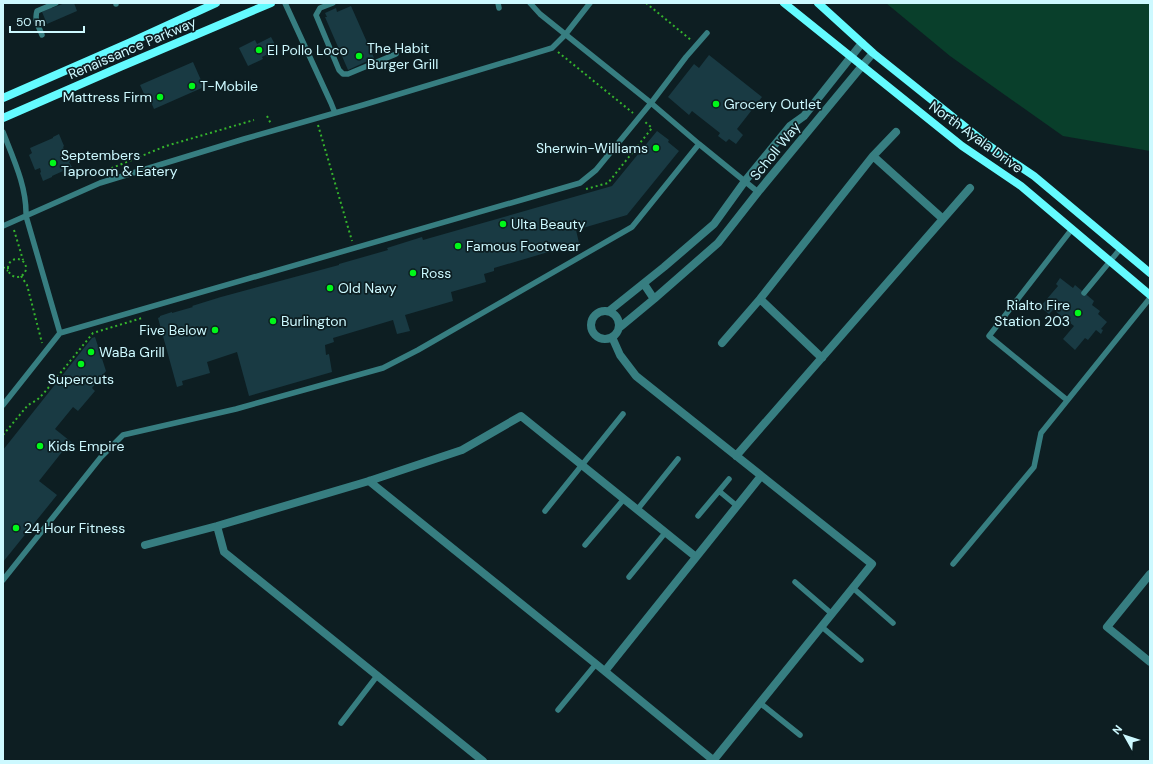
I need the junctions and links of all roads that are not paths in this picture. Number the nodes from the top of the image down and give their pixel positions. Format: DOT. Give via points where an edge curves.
graph roads {
  1 [pos="56,3"];
  2 [pos="216,3"];
  3 [pos="271,3"];
  4 [pos="285,3"];
  5 [pos="333,3"];
  6 [pos="530,3"];
  7 [pos="590,3"];
  8 [pos="784,3"];
  9 [pos="818,3"];
  10 [pos="708,33"];
  11 [pos="564,35"];
  12 [pos="42,36"];
  13 [pos="862,43"];
  14 [pos="874,53"];
  15 [pos="396,54"];
  16 [pos="851,57"];
  17 [pos="862,66"];
  18 [pos="3,98"];
  19 [pos="651,103"];
  20 [pos="335,113"];
  21 [pos="3,118"];
  22 [pos="3,132"];
  23 [pos="896,132"];
  24 [pos="699,144"];
  25 [pos="873,156"];
  26 [pos="745,181"];
  27 [pos="970,188"];
  28 [pos="758,192"];
  29 [pos="26,216"];
  30 [pos="943,219"];
  31 [pos="3,226"];
  32 [pos="1072,229"];
  33 [pos="1121,248"];
  34 [pos="1110,261"];
  35 [pos="1150,273"];
  36 [pos="644,284"];
  37 [pos="1084,293"];
  38 [pos="1150,295"];
  39 [pos="1150,298"];
  40 [pos="654,299"];
  41 [pos="760,299"];
  42 [pos="609,311"];
  43 [pos="619,328"];
  44 [pos="60,333"];
  45 [pos="612,337"];
  46 [pos="722,343"];
  47 [pos="822,358"];
  48 [pos="1068,400"];
  49 [pos="3,405"];
  50 [pos="623,414"];
  51 [pos="736,456"];
  52 [pos="678,459"];
  53 [pos="582,465"];
  54 [pos="761,476"];
  55 [pos="729,478"];
  56 [pos="369,481"];
  57 [pos="719,491"];
  58 [pos="624,499"];
  59 [pos="737,506"];
  60 [pos="637,510"];
  61 [pos="545,511"];
  62 [pos="698,516"];
  63 [pos="217,526"];
  64 [pos="665,533"];
  65 [pos="145,545"];
  66 [pos="585,545"];
  67 [pos="696,557"];
  68 [pos="953,564"];
  69 [pos="1150,574"];
  70 [pos="629,577"];
  71 [pos="3,580"];
  72 [pos="794,582"];
  73 [pos="853,588"];
  74 [pos="832,614"];
  75 [pos="893,623"];
  76 [pos="822,626"];
  77 [pos="861,660"];
  78 [pos="1150,662"];
  79 [pos="596,664"];
  80 [pos="605,671"];
  81 [pos="377,676"];
  82 [pos="760,703"];
  83 [pos="558,710"];
  84 [pos="341,723"];
  85 [pos="800,735"];
  86 [pos="482,761"];
  87 [pos="713,761"];
  1 -- 12 [label="lane" via="37,11 35,17"];
  2 -- 18 [label="main road, Renaissance Parkway"];
  3 -- 21 [label="main road, Renaissance Parkway"];
  4 -- 20 [label="lane"];
  5 -- 15 [label="lane" via="320,8 316,15 343,74"];
  6 -- 11 [label="lane"];
  7 -- 11 [label="lane"];
  8 -- 16 [label="main road, North Ayala Drive"];
  9 -- 13 [label="main road, North Ayala Drive"];
  10 -- 19 [label="lane"];
  11 -- 19 [label="lane"];
  11 -- 20 [label="lane" via="552,48"];
  13 -- 14 [label="main road, North Ayala Drive"];
  13 -- 16 [label="street, Scholl Way"];
  14 -- 17 [label="street, Scholl Way"];
  14 -- 33 [label="main road, North Ayala Drive" via="988,145 1034,176"];
  16 -- 17 [label="main road, North Ayala Drive"];
  16 -- 26 [label="street, Scholl Way" via="804,116 790,126"];
  17 -- 28 [label="street, Scholl Way"];
  17 -- 32 [label="main road, North Ayala Drive" via="962,146 1021,186"];
  19 -- 24 [label="lane"];
  19 -- 44 [label="lane" via="596,170 580,182"];
  20 -- 29 [label="lane" via="100,183"];
  22 -- 29 [label="lane" via="23,189"];
  23 -- 25 [label="street"];
  24 -- 26 [label="lane"];
  24 -- 71 [label="lane" via="632,227 418,350 382,368 236,409 123,435 101,457"];
  25 -- 30 [label="street"];
  25 -- 41 [label="street"];
  26 -- 28 [label="lane"];
  26 -- 36 [label="street, Scholl Way" via="714,224"];
  27 -- 30 [label="street"];
  28 -- 40 [label="street, Scholl Way" via="718,243"];
  29 -- 31 [label="lane"];
  29 -- 44 [label="lane"];
  30 -- 47 [label="street"];
  32 -- 34 [label="main road, North Ayala Drive"];
  32 -- 48 [label="lane" via="989,336"];
  33 -- 34 [label="lane"];
  33 -- 35 [label="main road, North Ayala Drive"];
  34 -- 37 [label="lane"];
  34 -- 38 [label="main road, North Ayala Drive"];
  36 -- 40 [label="street"];
  36 -- 42 [label="street, Scholl Way"];
  39 -- 48 [label="lane"];
  40 -- 43 [label="street, Scholl Way"];
  41 -- 46 [label="street"];
  41 -- 47 [label="street"];
  42 -- 43 [label="street" via="618,319"];
  42 -- 45 [label="street" via="604,310 595,314 590,328 595,336 604,339"];
  43 -- 45 [label="street"];
  44 -- 49 [label="lane"];
  45 -- 51 [label="street" via="620,355 636,376"];
  47 -- 51 [label="street"];
  48 -- 68 [label="lane" via="1041,433 1034,467"];
  50 -- 53 [label="lane"];
  51 -- 54 [label="street"];
  52 -- 60 [label="lane"];
  53 -- 56 [label="street" via="521,416 462,450"];
  53 -- 58 [label="street"];
  53 -- 61 [label="lane"];
  54 -- 59 [label="street"];
  54 -- 73 [label="street" via="872,564"];
  55 -- 57 [label="lane"];
  56 -- 63 [label="street"];
  56 -- 79 [label="street"];
  57 -- 59 [label="lane"];
  57 -- 62 [label="lane"];
  58 -- 60 [label="street"];
  58 -- 66 [label="lane"];
  59 -- 67 [label="street"];
  60 -- 64 [label="street"];
  63 -- 65 [label="street"];
  63 -- 81 [label="street" via="224,552"];
  64 -- 67 [label="street"];
  64 -- 70 [label="lane"];
  67 -- 80 [label="street"];
  69 -- 78 [label="street" via="1107,626"];
  72 -- 74 [label="lane"];
  73 -- 74 [label="street"];
  73 -- 75 [label="lane"];
  74 -- 76 [label="street"];
  76 -- 77 [label="lane"];
  76 -- 82 [label="street"];
  79 -- 80 [label="street"];
  79 -- 83 [label="lane"];
  80 -- 87 [label="street"];
  81 -- 84 [label="lane"];
  81 -- 86 [label="street"];
  82 -- 85 [label="lane"];
  82 -- 87 [label="street"];
}
